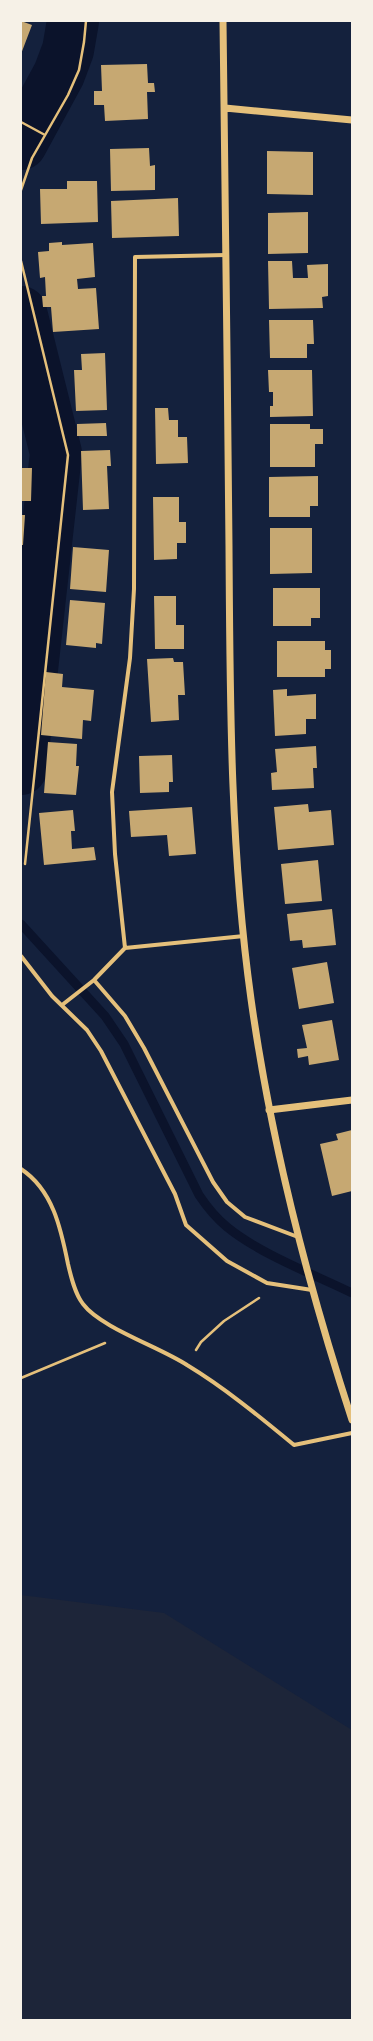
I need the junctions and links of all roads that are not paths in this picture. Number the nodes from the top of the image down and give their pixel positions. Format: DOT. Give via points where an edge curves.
graph roads {
  1 [pos="223,21"];
  2 [pos="225,108"];
  3 [pos="352,120"];
  4 [pos="226,254"];
  5 [pos="244,936"];
  6 [pos="125,948"];
  7 [pos="21,956"];
  8 [pos="94,980"];
  9 [pos="62,1006"];
  10 [pos="352,1100"];
  11 [pos="269,1110"];
  12 [pos="21,1169"];
  13 [pos="298,1236"];
  14 [pos="312,1290"];
  15 [pos="352,1420"];
  16 [pos="352,1433"];
  1 -- 2 [label="street"];
  2 -- 3 [label="street"];
  2 -- 4 [label="street"];
  4 -- 5 [label="street" via="230,709 234,837"];
  4 -- 6 [label="street" via="135,257 134,589 130,658 112,792 115,854"];
  5 -- 6 [label="street"];
  5 -- 11 [label="street"];
  6 -- 8 [label="street"];
  7 -- 9 [label="street"];
  8 -- 9 [label="street"];
  8 -- 13 [label="street" via="125,1016 226,1202 245,1217"];
  9 -- 14 [label="street" via="88,1030 101,1051 175,1194 186,1225 227,1261 268,1283"];
  10 -- 11 [label="street"];
  11 -- 13 [label="street"];
  12 -- 16 [label="street" via="37,1184 53,1206 61,1229 71,1278 82,1304 98,1318 187,1364 228,1392 294,1445"];
  13 -- 14 [label="street"];
  14 -- 15 [label="street"];
}
